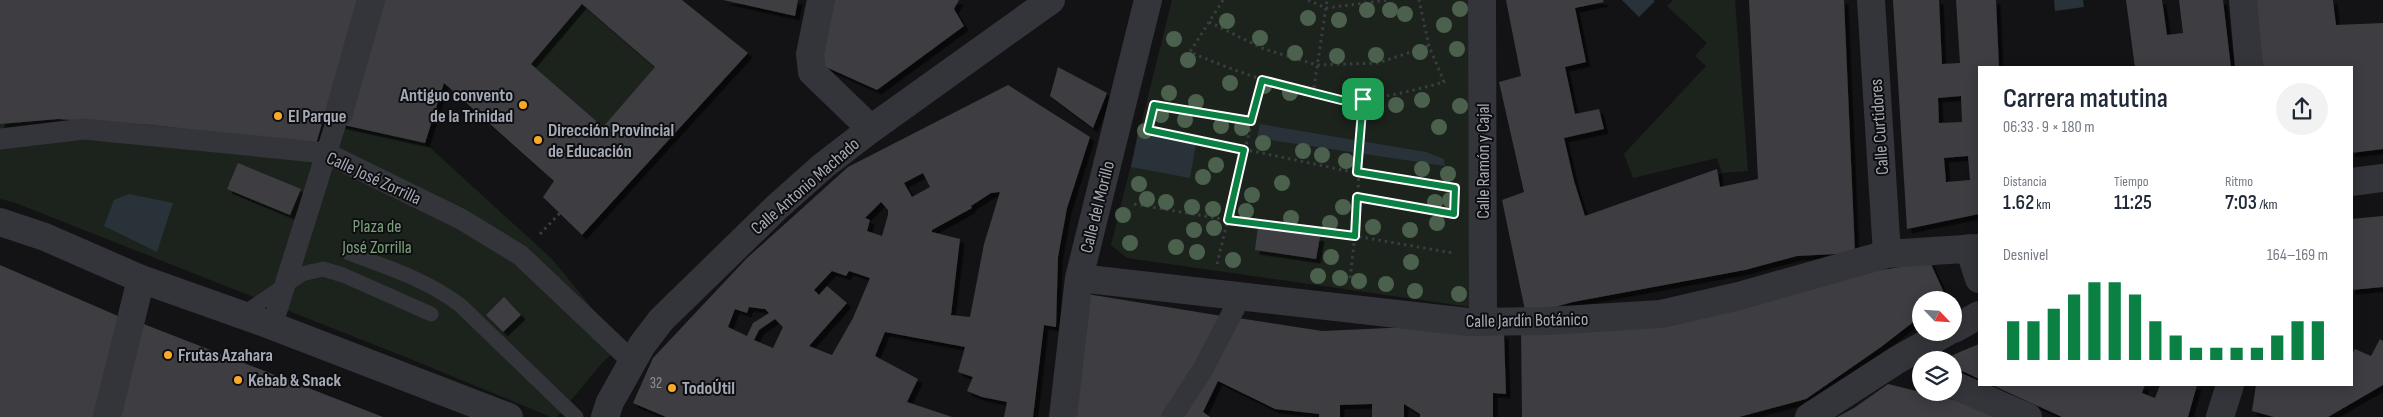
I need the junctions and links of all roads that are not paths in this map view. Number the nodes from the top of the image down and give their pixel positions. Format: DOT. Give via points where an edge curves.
graph roads {
  1 [pos="371,0"];
  2 [pos="821,0"];
  3 [pos="1051,0"];
  4 [pos="1148,0"];
  5 [pos="1482,0"];
  6 [pos="1871,0"];
  7 [pos="2243,0"];
  8 [pos="2249,66"];
  9 [pos="339,113"];
  10 [pos="871,129"];
  11 [pos="0,139"];
  12 [pos="326,153"];
  13 [pos="2383,178"];
  14 [pos="2353,182"];
  15 [pos="0,222"];
  16 [pos="1974,248"];
  17 [pos="350,253"];
  18 [pos="1887,254"];
  19 [pos="1978,273"];
  20 [pos="1079,278"];
  21 [pos="141,279"];
  22 [pos="286,285"];
  23 [pos="1241,296"];
  24 [pos="431,314"];
  25 [pos="241,315"];
  26 [pos="1978,316"];
  27 [pos="1483,322"];
  28 [pos="1962,325"];
  29 [pos="272,326"];
  30 [pos="1937,341"];
  31 [pos="632,362"];
  32 [pos="1909,365"];
  33 [pos="2230,386"];
  34 [pos="1962,388"];
  35 [pos="107,417"];
  36 [pos="509,417"];
  37 [pos="576,417"];
  38 [pos="605,417"];
  39 [pos="1063,417"];
  40 [pos="1172,417"];
  41 [pos="1809,417"];
  42 [pos="2028,417"];
  43 [pos="2220,417"];
  1 -- 9 [label="street"];
  2 -- 10 [label="street" via="810,54 812,72"];
  3 -- 10 [label="street, Calle Antonio Machado"];
  4 -- 20 [label="street, Calle del Morillo"];
  5 -- 27 [label="street, Calle Ramón y Cajal"];
  6 -- 18 [label="street, Calle Curtidores"];
  7 -- 8 [label="street"];
  9 -- 12 [label="street"];
  10 -- 31 [label="street, Calle Antonio Machado" via="777,206 661,320"];
  11 -- 12 [label="street, Calle José Zorrilla" via="84,129"];
  12 -- 22 [label="street"];
  12 -- 31 [label="street, Calle José Zorrilla" via="461,219 520,255"];
  13 -- 14 [label="street"];
  15 -- 21 [label="street"];
  16 -- 18 [label="street, Calle Jardín Botánico"];
  16 -- 19 [label="street, Calle Jardín Botánico"];
  17 -- 37 [label="lane" via="446,294"];
  18 -- 27 [label="street, Calle Jardín Botánico" via="1739,296 1661,314 1547,322"];
  20 -- 23 [label="street, Calle Jardín Botánico"];
  20 -- 39 [label="street, Calle del Morillo"];
  21 -- 25 [label="street"];
  21 -- 35 [label="street"];
  22 -- 24 [label="lane" via="302,274 323,269 344,275"];
  22 -- 25 [label="lane"];
  22 -- 29 [label="street"];
  23 -- 27 [label="street, Calle Jardín Botánico"];
  23 -- 40 [label="street" via="1203,369"];
  25 -- 29 [label="street"];
  26 -- 28 [label="street"];
  29 -- 36 [label="street"];
  30 -- 32 [label="street"];
  31 -- 38 [label="street, Calle Antonio Machado"];
  32 -- 41 [label="street"];
  33 -- 43 [label="street"];
  34 -- 42 [label="street"];
}
